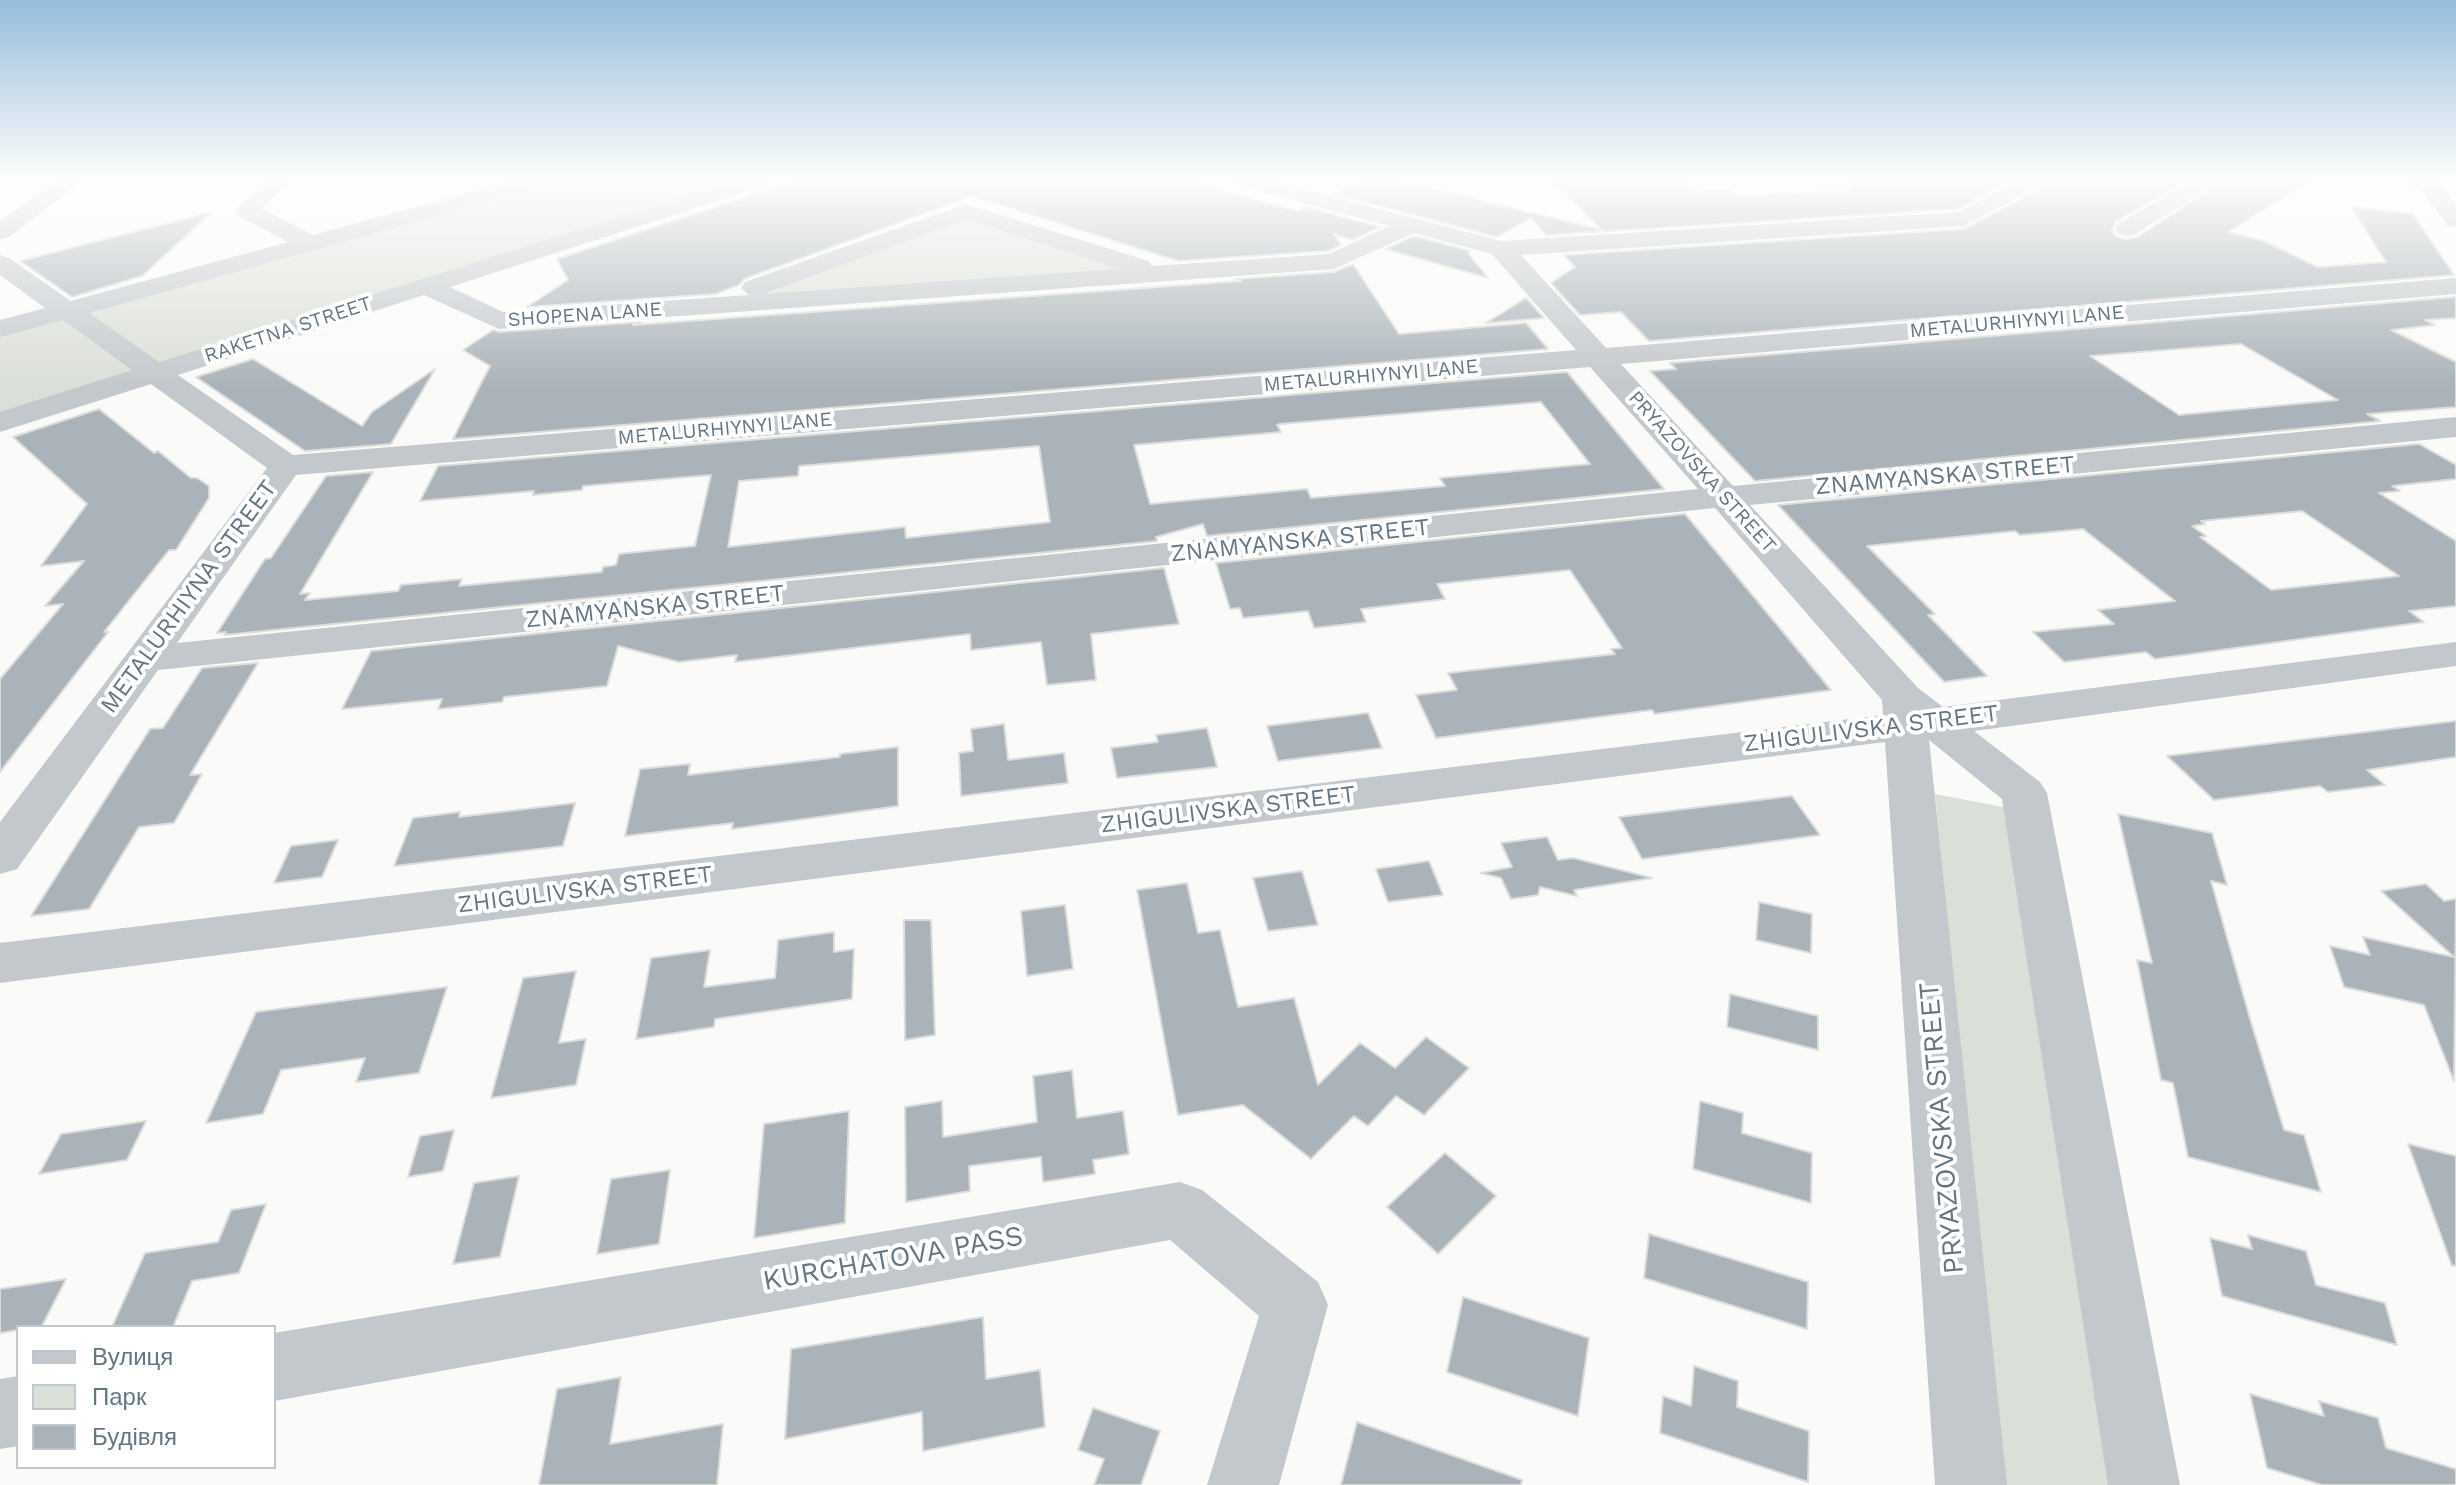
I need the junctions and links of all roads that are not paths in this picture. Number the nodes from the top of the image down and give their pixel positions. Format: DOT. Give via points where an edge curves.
graph roads {
  1 [pos="283,249"];
  2 [pos="541,249"];
  3 [pos="861,249"];
  4 [pos="1086,249"];
  5 [pos="1359,249"];
  6 [pos="1501,249"];
  7 [pos="0,263"];
  8 [pos="1161,273"];
  9 [pos="426,286"];
  10 [pos="2456,286"];
  11 [pos="704,307"];
  12 [pos="67,311"];
  13 [pos="0,329"];
  14 [pos="1598,357"];
  15 [pos="154,373"];
  16 [pos="0,422"];
  17 [pos="2456,427"];
  18 [pos="286,466"];
  19 [pos="1725,497"];
  20 [pos="2456,654"];
  21 [pos="144,659"];
  22 [pos="1914,729"];
  23 [pos="0,857"];
  24 [pos="0,963"];
  25 [pos="276,1367"];
  26 [pos="1243,1485"];
  27 [pos="1971,1485"];
  28 [pos="2144,1485"];
  1 -- 12 [label="street"];
  2 -- 9 [label="street, RAKETNA STREET"];
  3 -- 11 [label="street, SHOPENA LANE"];
  4 -- 8 [label="street, SHOPENA LANE"];
  5 -- 8 [label="street, SHOPENA LANE" via="1334,261"];
  6 -- 14 [label="street, PRYAZOVSKA STREET"];
  7 -- 12 [label="street, METALURHIYNA STREET"];
  8 -- 11 [label="street, SHOPENA LANE"];
  9 -- 11 [label="street, SHOPENA LANE" via="499,321"];
  9 -- 15 [label="street, RAKETNA STREET"];
  10 -- 14 [label="street, METALURHIYNYI LANE"];
  12 -- 13 [label="street"];
  12 -- 15 [label="street, METALURHIYNA STREET"];
  14 -- 18 [label="street, METALURHIYNYI LANE"];
  14 -- 19 [label="street, PRYAZOVSKA STREET"];
  15 -- 16 [label="street, RAKETNA STREET"];
  15 -- 18 [label="street, METALURHIYNA STREET"];
  17 -- 19 [label="street, ZNAMYANSKA STREET"];
  18 -- 21 [label="street, METALURHIYNA STREET"];
  19 -- 21 [label="street, ZNAMYANSKA STREET"];
  19 -- 22 [label="street, PRYAZOVSKA STREET"];
  20 -- 22 [label="street, ZHIGULIVSKA STREET"];
  21 -- 23 [label="street, METALURHIYNA STREET"];
  22 -- 24 [label="street, ZHIGULIVSKA STREET"];
  22 -- 27 [label="street, PRYAZOVSKA STREET"];
  22 -- 28 [label="street" via="1974,775 2024,793"];
  25 -- 26 [label="street, KURCHATOVA PASS" via="1180,1210 1295,1305"];
}
